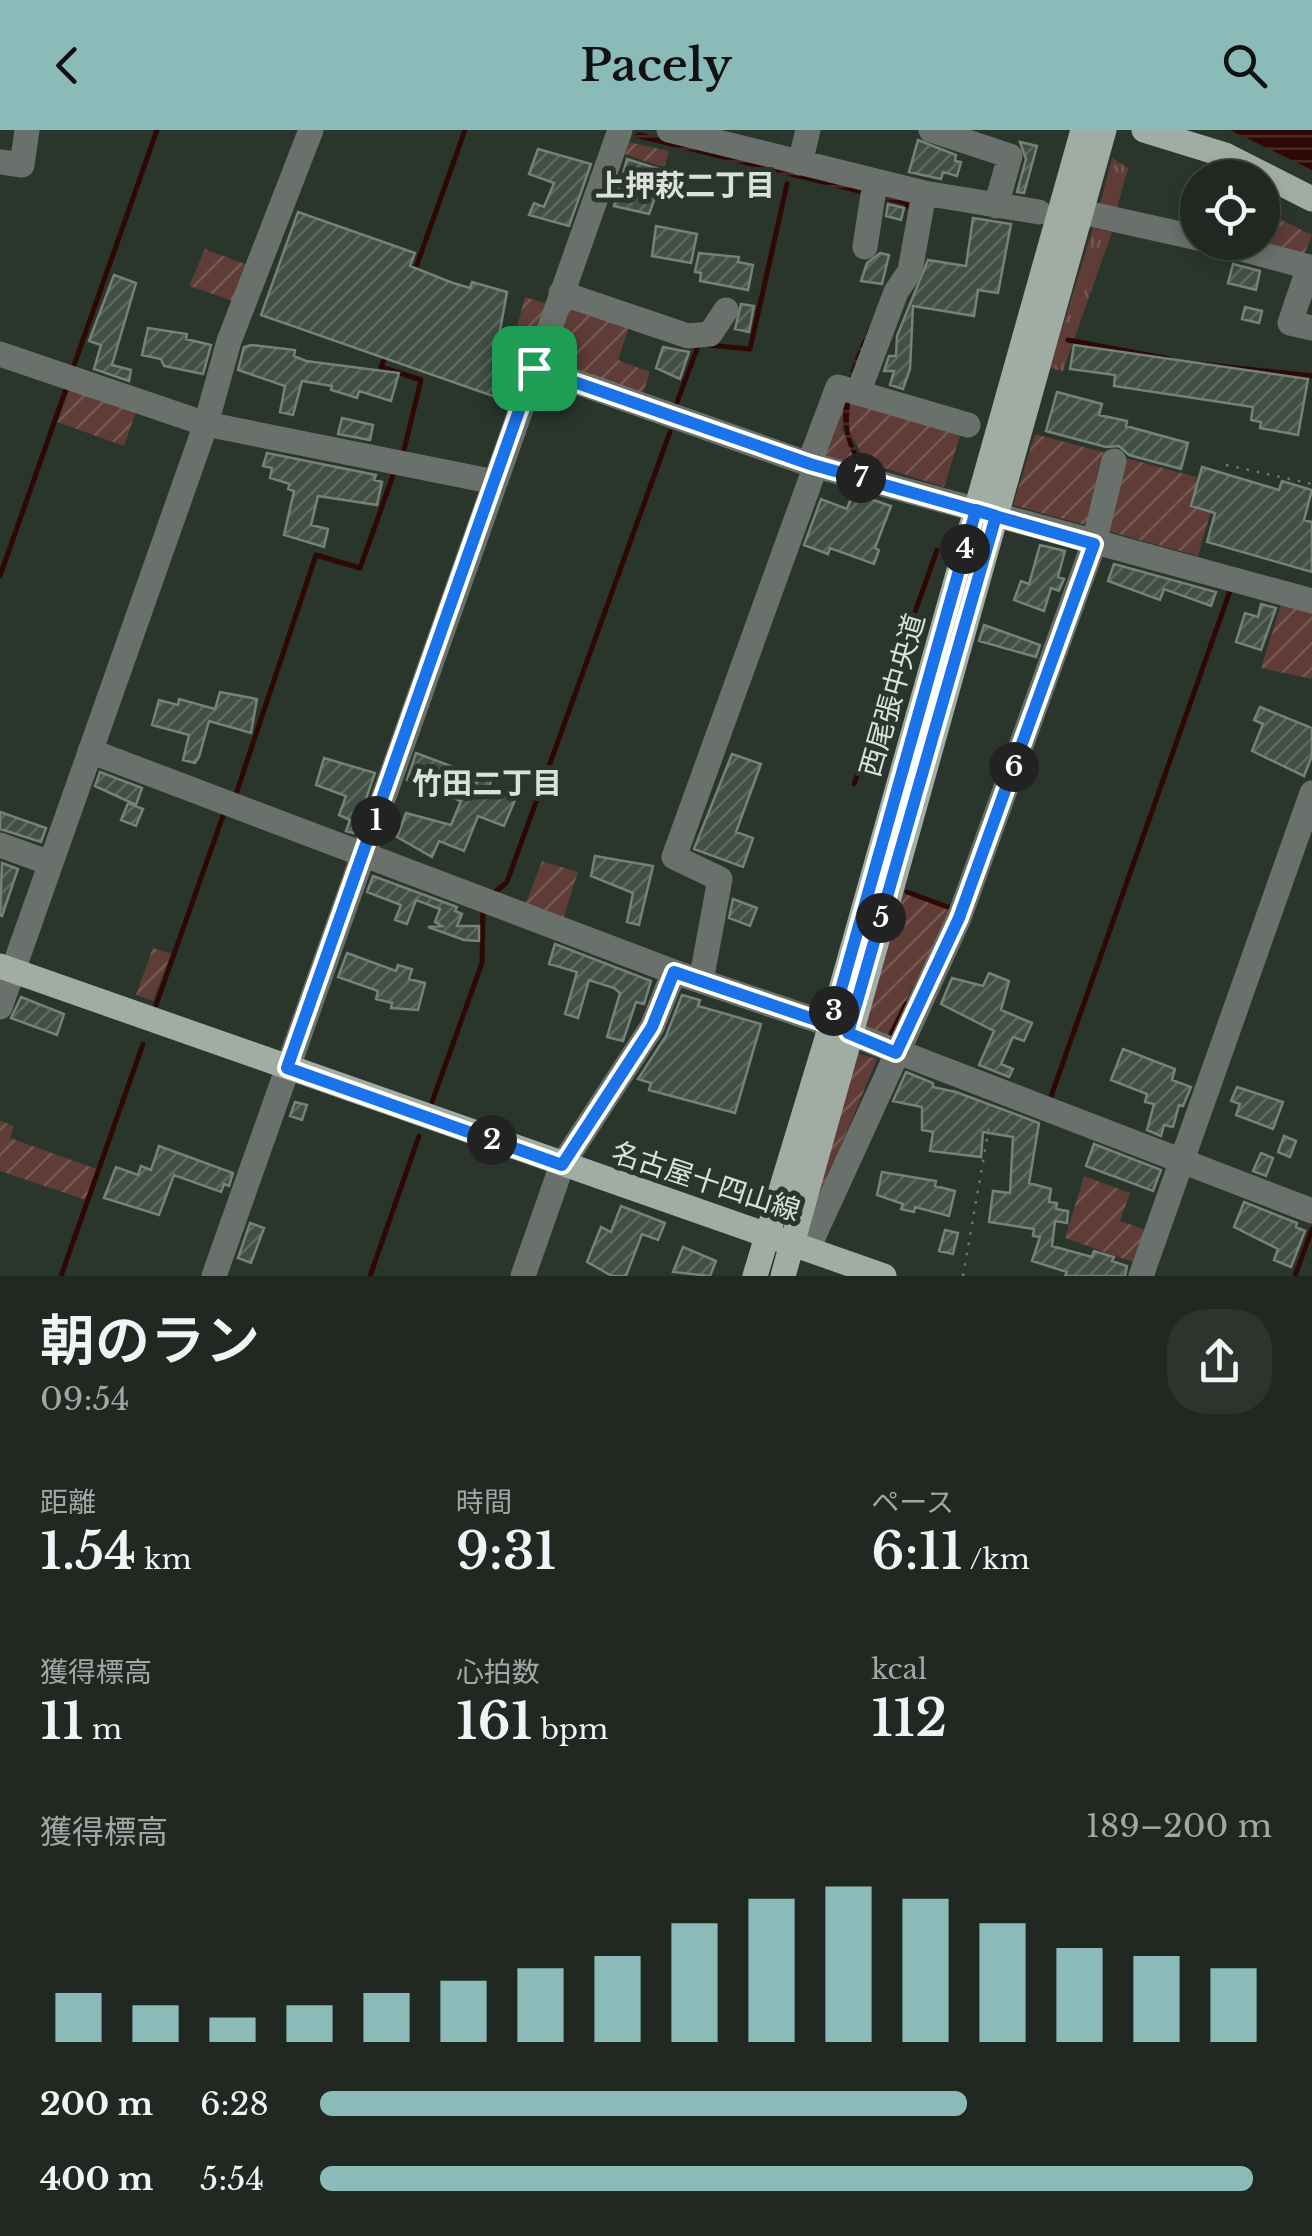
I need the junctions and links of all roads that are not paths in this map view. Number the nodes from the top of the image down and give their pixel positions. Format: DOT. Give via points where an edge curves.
graph roads {
  1 [pos="27,130"];
  2 [pos="311,130"];
  3 [pos="620,130"];
  4 [pos="808,130"];
  5 [pos="931,130"];
  6 [pos="1083,130"];
  7 [pos="1104,130"];
  8 [pos="1144,130"];
  9 [pos="676,131"];
  10 [pos="0,162"];
  11 [pos="800,164"];
  12 [pos="873,190"];
  13 [pos="924,193"];
  14 [pos="1312,199"];
  15 [pos="996,206"];
  16 [pos="1039,212"];
  17 [pos="1096,216"];
  18 [pos="1180,234"];
  19 [pos="864,247"];
  20 [pos="1280,259"];
  21 [pos="561,292"];
  22 [pos="726,310"];
  23 [pos="1312,328"];
  24 [pos="0,354"];
  25 [pos="534,368"];
  26 [pos="852,391"];
  27 [pos="206,424"];
  28 [pos="968,425"];
  29 [pos="1114,462"];
  30 [pos="813,464"];
  31 [pos="495,482"];
  32 [pos="986,512"];
  33 [pos="1096,536"];
  34 [pos="1312,601"];
  35 [pos="90,750"];
  36 [pos="1312,793"];
  37 [pos="0,845"];
  38 [pos="364,853"];
  39 [pos="50,863"];
  40 [pos="6,968"];
  41 [pos="674,972"];
  42 [pos="701,980"];
  43 [pos="0,1007"];
  44 [pos="840,1029"];
  45 [pos="896,1053"];
  46 [pos="287,1068"];
  47 [pos="1180,1162"];
  48 [pos="562,1165"];
  49 [pos="1312,1211"];
  50 [pos="768,1232"];
  51 [pos="801,1244"];
  52 [pos="214,1276"];
  53 [pos="523,1276"];
  54 [pos="755,1276"];
  55 [pos="783,1276"];
  56 [pos="884,1276"];
  57 [pos="1141,1276"];
  1 -- 10 [label="street" via="22,165"];
  2 -- 27 [label="street" via="228,340"];
  3 -- 21 [label="street"];
  4 -- 11 [label="street"];
  5 -- 15 [label="street" via="1010,156"];
  6 -- 32 [label="main road, 西尾張中央道"];
  7 -- 32 [label="main road, 西尾張中央道"];
  8 -- 14 [label="main road" via="1225,155"];
  9 -- 11 [label="street"];
  11 -- 12 [label="street"];
  12 -- 13 [label="street"];
  12 -- 19 [label="street"];
  13 -- 15 [label="street"];
  13 -- 26 [label="street" via="910,271"];
  15 -- 16 [label="street"];
  17 -- 18 [label="street"];
  20 -- 23 [label="street" via="1309,267 1290,323"];
  21 -- 22 [label="street" via="688,336 710,334"];
  21 -- 25 [label="street"];
  24 -- 27 [label="street"];
  25 -- 30 [label="street"];
  25 -- 31 [label="street"];
  26 -- 28 [label="street"];
  26 -- 30 [label="street" via="838,388"];
  27 -- 31 [label="street"];
  27 -- 35 [label="street"];
  29 -- 33 [label="street"];
  30 -- 32 [label="street"];
  30 -- 42 [label="street" via="674,856 720,879"];
  31 -- 38 [label="street"];
  32 -- 33 [label="street"];
  32 -- 44 [label="main road, 西尾張中央道"];
  33 -- 34 [label="street"];
  33 -- 45 [label="street" via="959,918"];
  35 -- 38 [label="street"];
  35 -- 39 [label="street"];
  36 -- 47 [label="street"];
  37 -- 39 [label="street"];
  38 -- 41 [label="street"];
  38 -- 46 [label="street"];
  39 -- 40 [label="street"];
  40 -- 43 [label="street"];
  40 -- 46 [label="main road, 名古屋十四山線"];
  41 -- 42 [label="street"];
  41 -- 48 [label="street" via="652,1027"];
  42 -- 44 [label="street"];
  44 -- 45 [label="street"];
  44 -- 50 [label="main road, 西尾張中央道"];
  44 -- 51 [label="main road, 西尾張中央道"];
  45 -- 47 [label="street"];
  45 -- 51 [label="street"];
  46 -- 48 [label="main road, 名古屋十四山線"];
  46 -- 52 [label="street"];
  47 -- 49 [label="street"];
  47 -- 57 [label="street"];
  48 -- 50 [label="main road, 名古屋十四山線"];
  48 -- 53 [label="street"];
  50 -- 51 [label="main road, 名古屋十四山線"];
  50 -- 54 [label="main road, 西尾張中央道"];
  51 -- 55 [label="main road, 西尾張中央道"];
  51 -- 56 [label="main road, 名古屋十四山線"];
}
